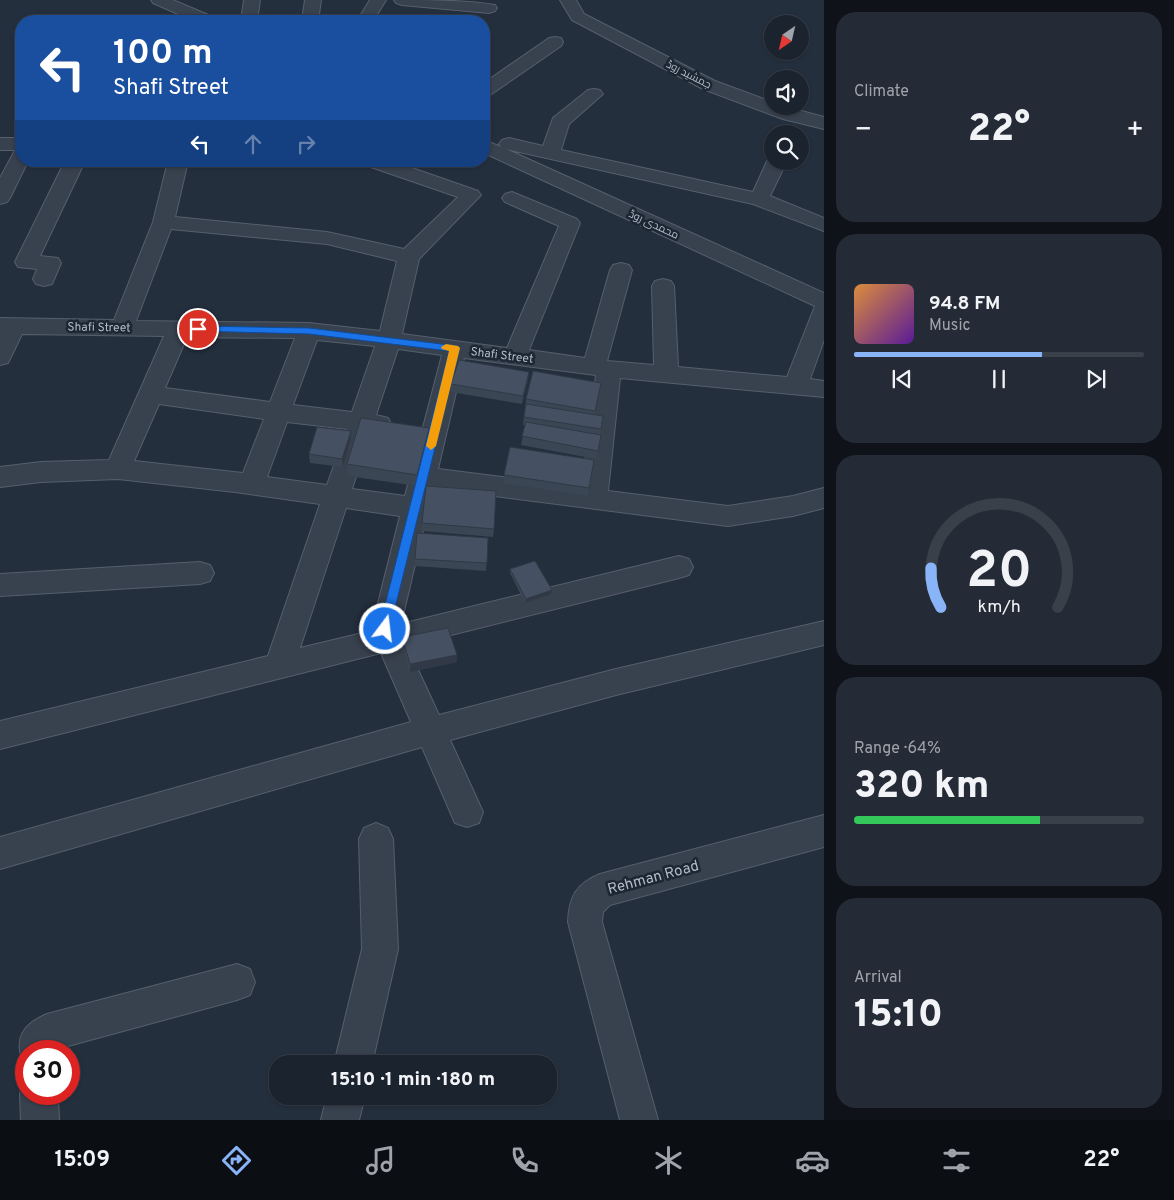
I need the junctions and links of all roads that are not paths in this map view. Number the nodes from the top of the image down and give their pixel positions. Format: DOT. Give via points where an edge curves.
graph roads {
  1 [pos="160,0"];
  2 [pos="252,0"];
  3 [pos="312,0"];
  4 [pos="378,0"];
  5 [pos="402,0"];
  6 [pos="568,0"];
  7 [pos="490,8"];
  8 [pos="194,15"];
  9 [pos="250,15"];
  10 [pos="311,15"];
  11 [pos="369,15"];
  12 [pos="556,42"];
  13 [pos="490,88"];
  14 [pos="594,94"];
  15 [pos="797,116"];
  16 [pos="824,123"];
  17 [pos="793,125"];
  18 [pos="490,141"];
  19 [pos="0,144"];
  20 [pos="15,144"];
  21 [pos="490,148"];
  22 [pos="550,153"];
  23 [pos="16,167"];
  24 [pos="72,167"];
  25 [pos="177,167"];
  26 [pos="389,167"];
  27 [pos="773,170"];
  28 [pos="0,198"];
  29 [pos="512,198"];
  30 [pos="759,199"];
  31 [pos="163,222"];
  32 [pos="824,225"];
  33 [pos="409,257"];
  34 [pos="621,270"];
  35 [pos="44,279"];
  36 [pos="663,286"];
  37 [pos="824,302"];
  38 [pos="824,309"];
  39 [pos="7,326"];
  40 [pos="122,328"];
  41 [pos="179,329"];
  42 [pos="309,331"];
  43 [pos="389,340"];
  44 [pos="455,348"];
  45 [pos="515,356"];
  46 [pos="0,357"];
  47 [pos="602,368"];
  48 [pos="666,374"];
  49 [pos="796,385"];
  50 [pos="824,389"];
  51 [pos="151,394"];
  52 [pos="279,412"];
  53 [pos="361,422"];
  54 [pos="417,428"];
  55 [pos="118,469"];
  56 [pos="0,477"];
  57 [pos="424,477"];
  58 [pos="252,485"];
  59 [pos="336,496"];
  60 [pos="824,498"];
  61 [pos="594,499"];
  62 [pos="416,508"];
  63 [pos="679,567"];
  64 [pos="200,573"];
  65 [pos="0,585"];
  66 [pos="824,633"];
  67 [pos="389,639"];
  68 [pos="279,666"];
  69 [pos="429,731"];
  70 [pos="0,734"];
  71 [pos="467,812"];
  72 [pos="824,831"];
  73 [pos="376,839"];
  74 [pos="0,852"];
  75 [pos="237,982"];
  76 [pos="39,1040"];
  77 [pos="355,1055"];
  78 [pos="39,1105"];
  79 [pos="344,1105"];
  80 [pos="40,1120"];
  81 [pos="340,1120"];
  82 [pos="638,1120"];
  1 -- 8 [label="street"];
  2 -- 9 [label="street"];
  3 -- 10 [label="street"];
  4 -- 11 [label="street"];
  5 -- 7 [label="street"];
  6 -- 15 [label="street, جمشید روڈ" via="578,17 709,85"];
  12 -- 13 [label="street"];
  14 -- 22 [label="street" via="560,122"];
  15 -- 16 [label="street, جمشید روڈ"];
  15 -- 17 [label="street"];
  18 -- 22 [label="street"];
  19 -- 20 [label="street"];
  21 -- 37 [label="street, محمدی روڈ"];
  22 -- 30 [label="street"];
  23 -- 28 [label="street"];
  24 -- 35 [label="street" via="26,262 50,264"];
  25 -- 31 [label="street"];
  26 -- 33 [label="street" via="471,195"];
  27 -- 30 [label="street"];
  29 -- 45 [label="street" via="570,223"];
  30 -- 32 [label="street"];
  31 -- 33 [label="street" via="326,238"];
  31 -- 40 [label="street"];
  33 -- 43 [label="street"];
  34 -- 47 [label="street"];
  36 -- 48 [label="street"];
  38 -- 49 [label="street"];
  39 -- 40 [label="street, Shafi Street"];
  39 -- 46 [label="street"];
  40 -- 41 [label="street, Shafi Street"];
  41 -- 42 [label="street, Shafi Street"];
  41 -- 51 [label="street"];
  42 -- 43 [label="street, Shafi Street"];
  42 -- 52 [label="street"];
  43 -- 44 [label="street, Shafi Street"];
  43 -- 53 [label="street"];
  44 -- 45 [label="street, Shafi Street"];
  44 -- 54 [label="street"];
  45 -- 47 [label="street, Shafi Street"];
  47 -- 48 [label="street, Shafi Street"];
  47 -- 61 [label="street"];
  48 -- 49 [label="street, Shafi Street"];
  49 -- 50 [label="street, Shafi Street"];
  51 -- 52 [label="street"];
  51 -- 55 [label="street"];
  52 -- 53 [label="street"];
  52 -- 58 [label="street"];
  53 -- 54 [label="street"];
  53 -- 59 [label="street"];
  54 -- 57 [label="street"];
  55 -- 56 [label="street"];
  55 -- 58 [label="street"];
  57 -- 61 [label="street"];
  57 -- 62 [label="street"];
  58 -- 59 [label="street"];
  59 -- 62 [label="street"];
  59 -- 68 [label="street"];
  60 -- 61 [label="street" via="728,516"];
  62 -- 67 [label="street" via="385,629"];
  63 -- 67 [label="street"];
  64 -- 65 [label="street"];
  66 -- 69 [label="street" via="692,662"];
  67 -- 68 [label="street"];
  67 -- 69 [label="street"];
  68 -- 70 [label="street"];
  69 -- 71 [label="street"];
  69 -- 74 [label="street"];
  72 -- 82 [label="street, Rehman Road" via="600,891 586,905 585,922"];
  73 -- 77 [label="street" via="380,949"];
  75 -- 76 [label="street" via="47,1033"];
  78 -- 80 [label="street"];
  79 -- 81 [label="street"];
}
